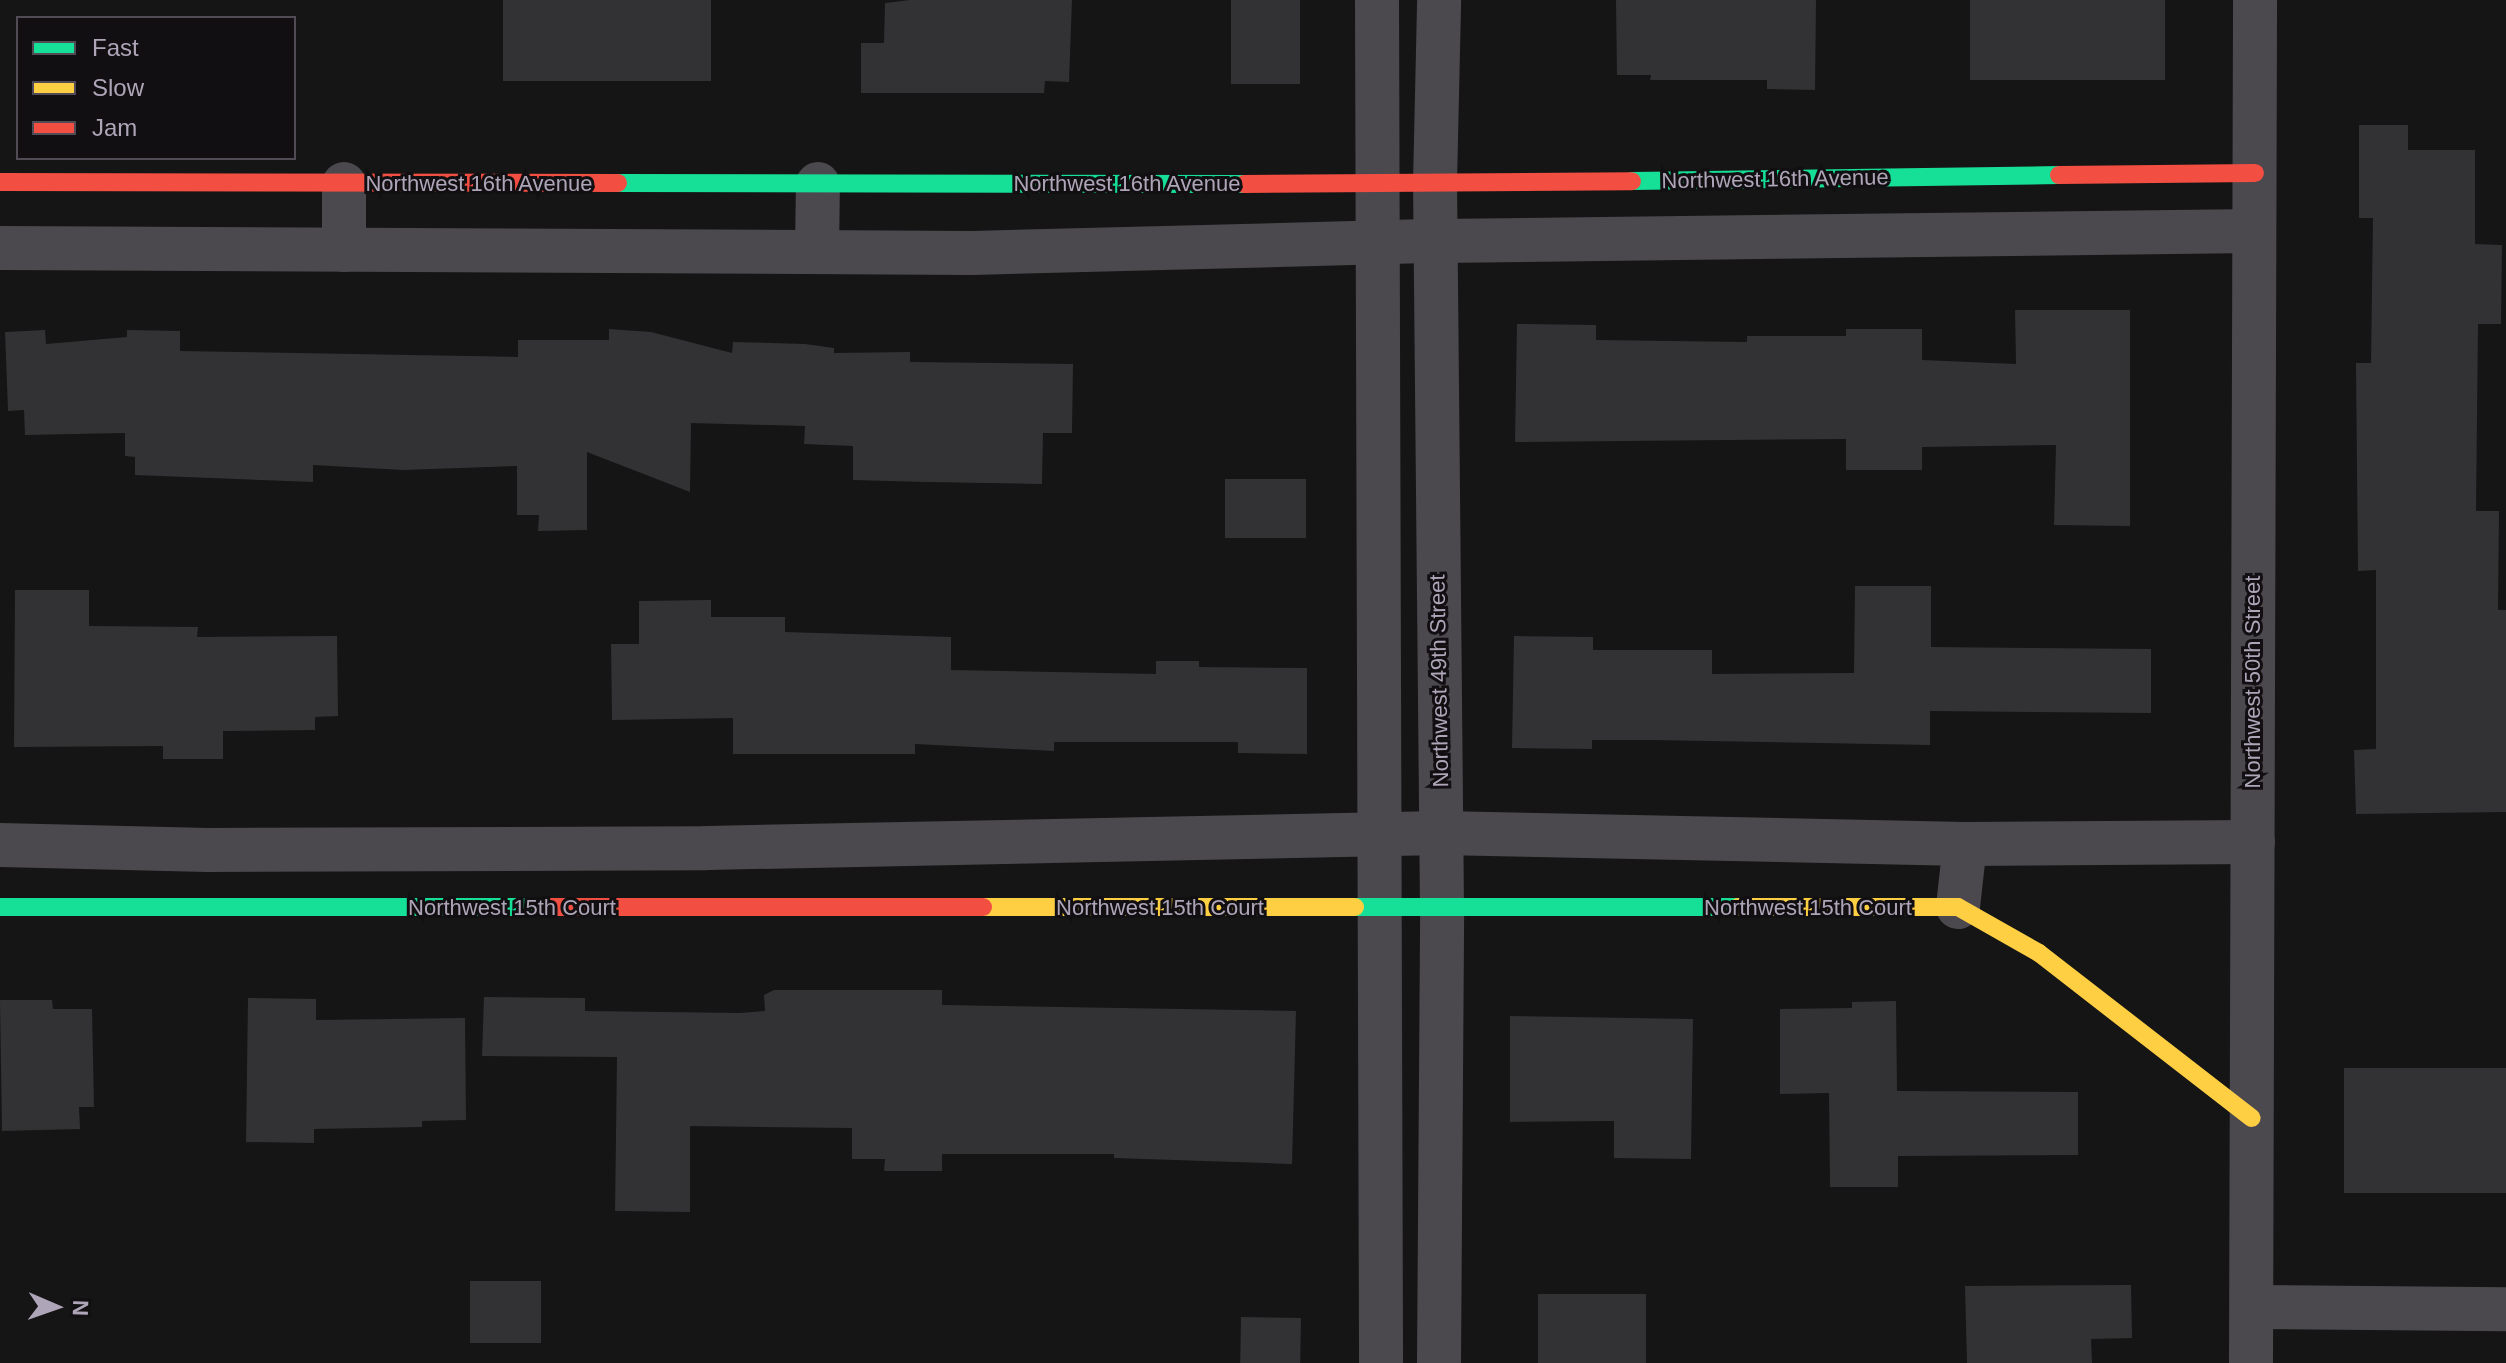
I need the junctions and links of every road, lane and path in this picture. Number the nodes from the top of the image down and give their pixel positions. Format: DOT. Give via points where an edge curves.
graph roads {
  1 [pos="1377,0"];
  2 [pos="1439,0"];
  3 [pos="2255,0"];
  4 [pos="2255,173"];
  5 [pos="1831,178"];
  6 [pos="0,182"];
  7 [pos="1435,183"];
  8 [pos="344,184"];
  9 [pos="818,184"];
  10 [pos="1377,184"];
  11 [pos="2254,231"];
  12 [pos="1830,237"];
  13 [pos="1436,241"];
  14 [pos="1376,243"];
  15 [pos="0,248"];
  16 [pos="344,250"];
  17 [pos="817,252"];
  18 [pos="1441,833"];
  19 [pos="1381,835"];
  20 [pos="2253,842"];
  21 [pos="1965,844"];
  22 [pos="0,845"];
  23 [pos="607,849"];
  24 [pos="0,907"];
  25 [pos="1958,907"];
  26 [pos="605,908"];
  27 [pos="1383,908"];
  28 [pos="1442,909"];
  29 [pos="2252,1118"];
  30 [pos="1440,1246"];
  31 [pos="1382,1247"];
  32 [pos="2252,1307"];
  33 [pos="2506,1309"];
  34 [pos="1381,1363"];
  35 [pos="1439,1363"];
  36 [pos="2251,1363"];
  1 -- 10 [label="street"];
  2 -- 7 [label="street, Northwest 49th Street"];
  3 -- 4 [label="street, Northwest 50th Street"];
  4 -- 5 [label="street, Northwest 16th Avenue"];
  4 -- 11 [label="street, Northwest 50th Street"];
  5 -- 7 [label="street, Northwest 16th Avenue"];
  5 -- 12 [label="street"];
  6 -- 8 [label="street, Northwest 16th Avenue"];
  7 -- 10 [label="street, Northwest 16th Avenue"];
  7 -- 13 [label="street, Northwest 49th Street"];
  8 -- 9 [label="street, Northwest 16th Avenue"];
  8 -- 16 [label="street"];
  9 -- 10 [label="street, Northwest 16th Avenue"];
  9 -- 17 [label="street"];
  10 -- 14 [label="street"];
  11 -- 12 [label="street"];
  11 -- 20 [label="street, Northwest 50th Street"];
  12 -- 13 [label="street"];
  13 -- 14 [label="street"];
  13 -- 18 [label="street, Northwest 49th Street"];
  14 -- 17 [label="street"];
  14 -- 19 [label="street"];
  15 -- 16 [label="street"];
  16 -- 17 [label="street"];
  18 -- 19 [label="street"];
  18 -- 21 [label="street"];
  18 -- 28 [label="street, Northwest 49th Street"];
  19 -- 23 [label="street"];
  19 -- 27 [label="street"];
  20 -- 21 [label="street"];
  20 -- 29 [label="street, Northwest 50th Street"];
  21 -- 25 [label="street"];
  22 -- 23 [label="street"];
  23 -- 26 [label="street"];
  24 -- 26 [label="street, Northwest 15th Court"];
  25 -- 28 [label="street, Northwest 15th Court"];
  25 -- 29 [label="street, Northwest 15th Court" via="2039,953"];
  26 -- 27 [label="street, Northwest 15th Court"];
  27 -- 28 [label="street, Northwest 15th Court"];
  27 -- 31 [label="street"];
  28 -- 30 [label="street, Northwest 49th Street"];
  29 -- 32 [label="street, Northwest 50th Street"];
  30 -- 31 [label="street"];
  30 -- 35 [label="street, Northwest 49th Street"];
  31 -- 34 [label="street"];
  32 -- 33 [label="street"];
  32 -- 36 [label="street, Northwest 50th Street"];
}
